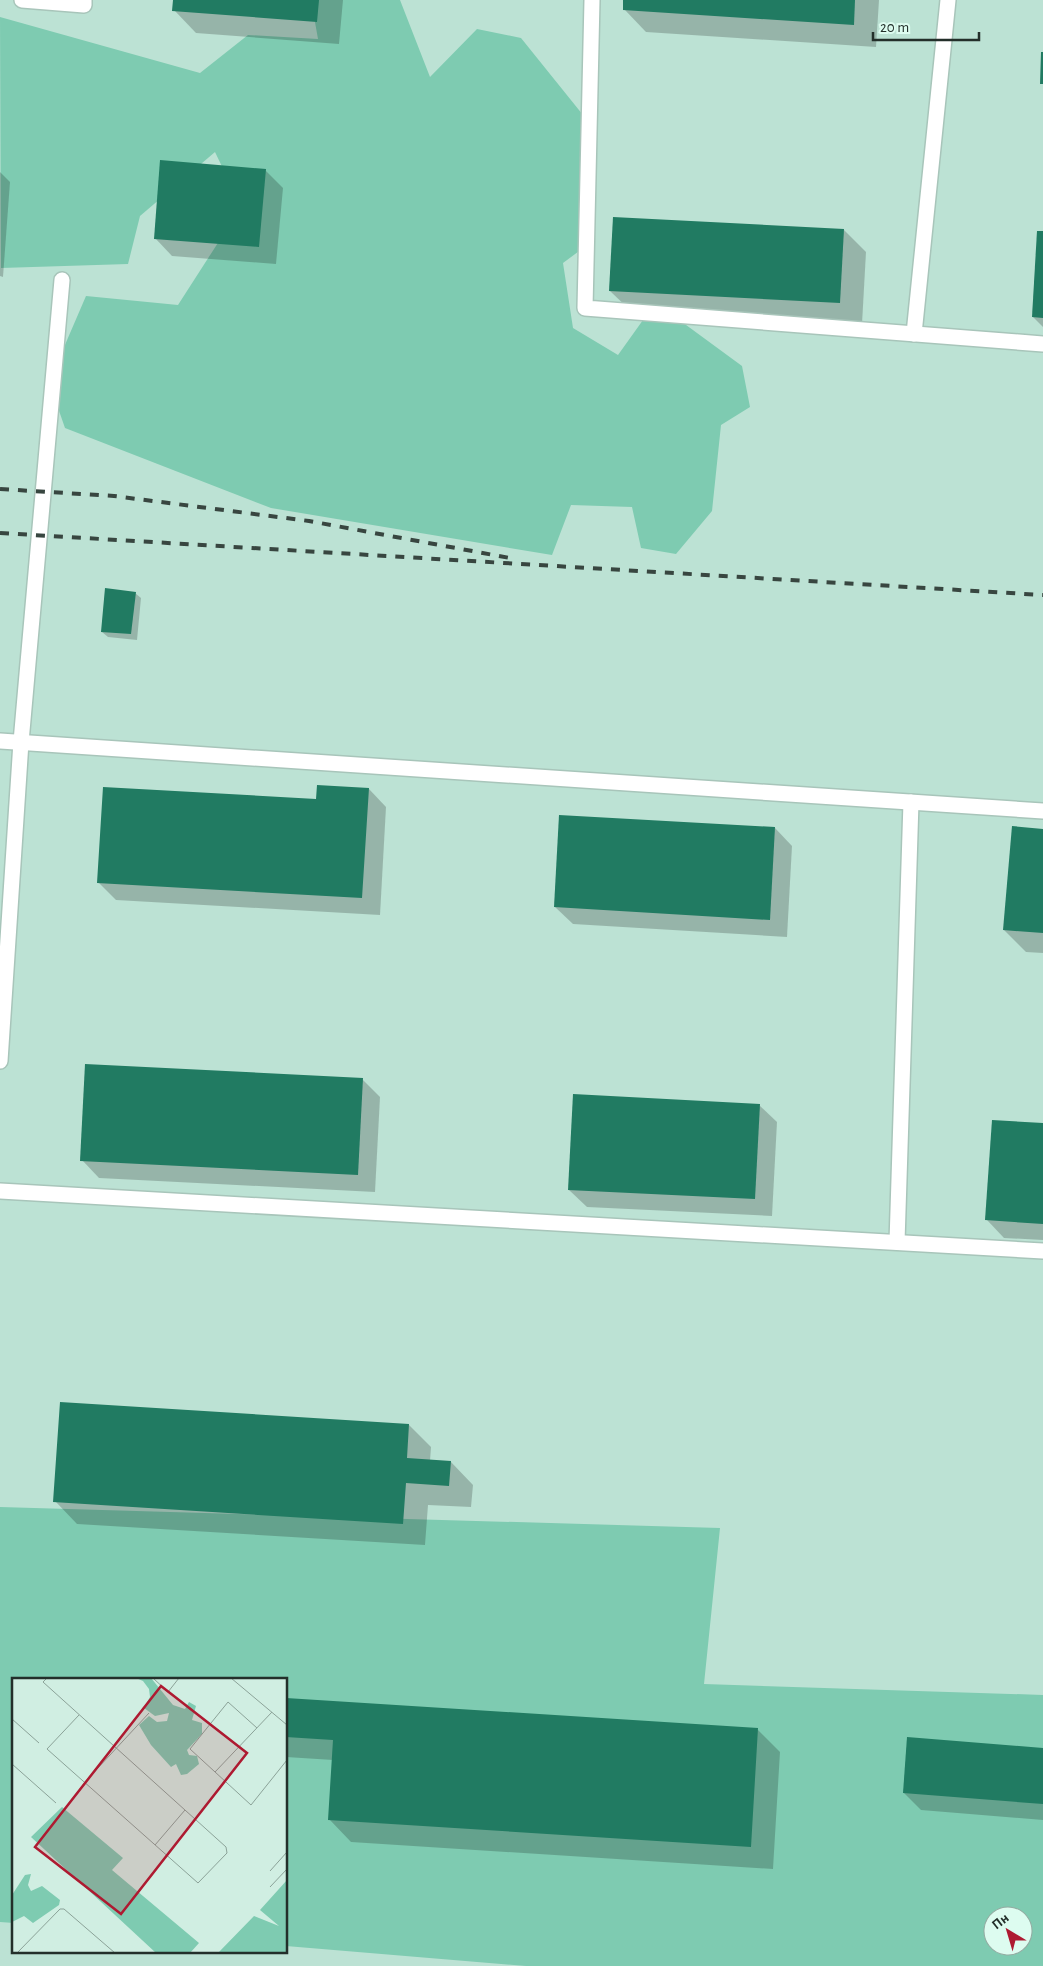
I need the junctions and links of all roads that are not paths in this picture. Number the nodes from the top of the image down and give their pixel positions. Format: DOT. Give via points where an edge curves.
graph roads {
  1 [pos="22,0"];
  2 [pos="84,0"];
  3 [pos="592,0"];
  4 [pos="948,0"];
  5 [pos="62,280"];
  6 [pos="914,334"];
  7 [pos="1043,344"];
  8 [pos="0,741"];
  9 [pos="21,742"];
  10 [pos="911,802"];
  11 [pos="1043,811"];
  12 [pos="0,1061"];
  13 [pos="0,1191"];
  14 [pos="897,1242"];
  15 [pos="1043,1251"];
  1 -- 2 [label="lane" via="84,5"];
  3 -- 6 [label="lane" via="585,308"];
  4 -- 6 [label="lane"];
  5 -- 9 [label="lane"];
  6 -- 7 [label="lane"];
  8 -- 9 [label="lane"];
  9 -- 10 [label="lane"];
  9 -- 12 [label="lane"];
  10 -- 11 [label="lane"];
  10 -- 14 [label="lane"];
  13 -- 14 [label="lane"];
  14 -- 15 [label="lane"];
}
